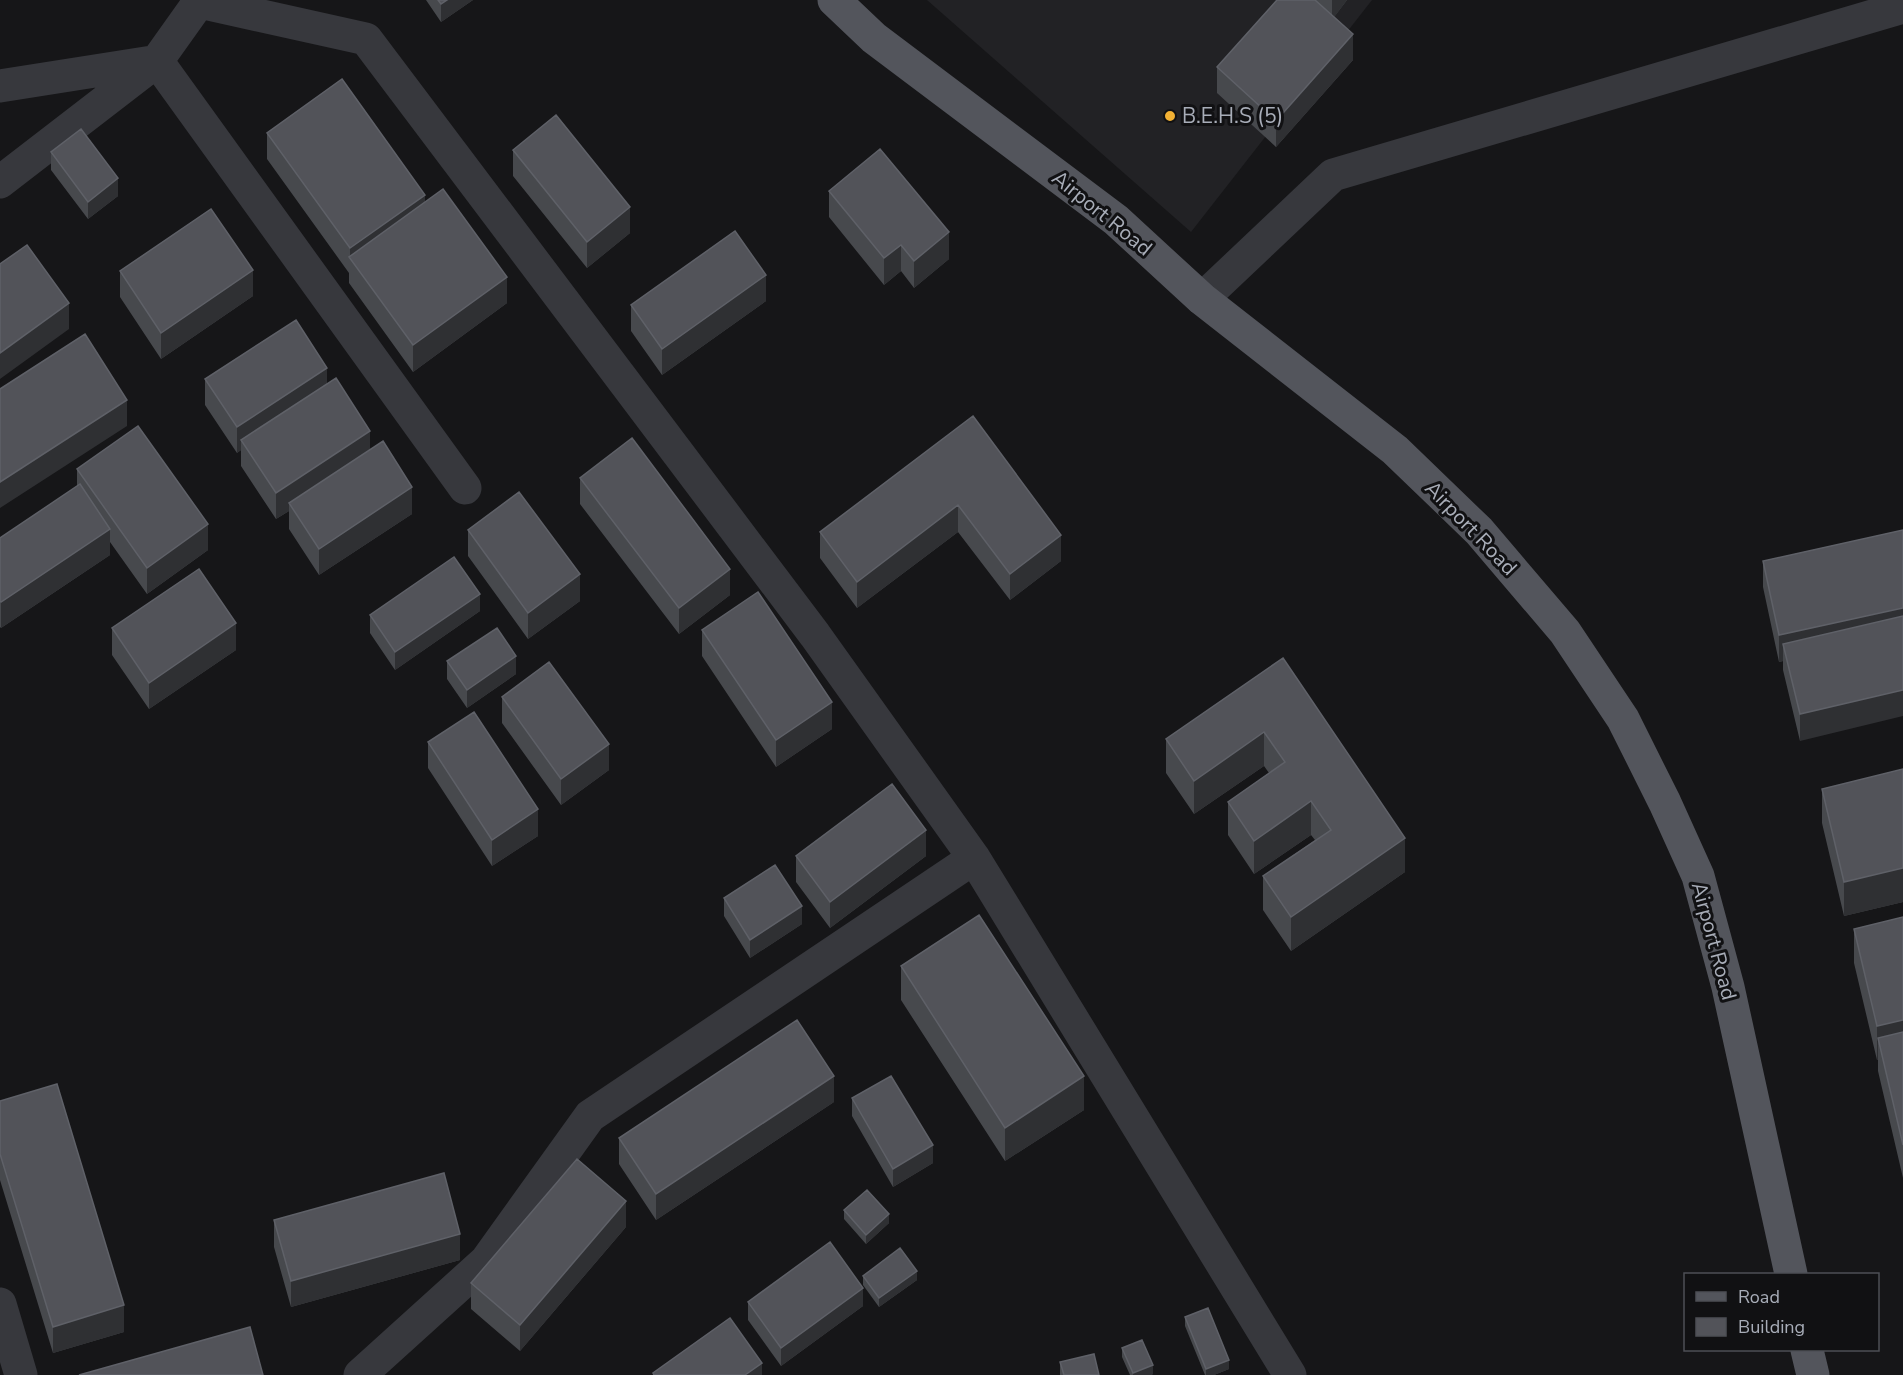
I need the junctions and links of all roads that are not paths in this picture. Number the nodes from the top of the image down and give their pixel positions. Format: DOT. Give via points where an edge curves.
graph roads {
  1 [pos="834,0"];
  2 [pos="199,1"];
  3 [pos="1903,7"];
  4 [pos="157,61"];
  5 [pos="0,86"];
  6 [pos="0,182"];
  7 [pos="1202,298"];
  8 [pos="465,488"];
  9 [pos="974,858"];
  10 [pos="1791,1273"];
  11 [pos="0,1304"];
  12 [pos="1807,1351"];
  13 [pos="21,1375"];
  14 [pos="360,1375"];
  15 [pos="1290,1375"];
  16 [pos="1813,1375"];
  1 -- 7 [label="main road, Airport Road" via="874,38 1116,220"];
  2 -- 4 [label="street"];
  2 -- 9 [label="street" via="366,39 815,635"];
  3 -- 7 [label="street" via="1333,175"];
  4 -- 5 [label="street"];
  4 -- 6 [label="street"];
  4 -- 8 [label="street"];
  7 -- 10 [label="main road, Airport Road" via="1395,450 1479,531 1565,632 1623,719 1698,876 1728,987"];
  9 -- 14 [label="street" via="590,1116 486,1261"];
  9 -- 15 [label="street"];
  11 -- 13 [label="street"];
  12 -- 16 [label="main road"];
}
